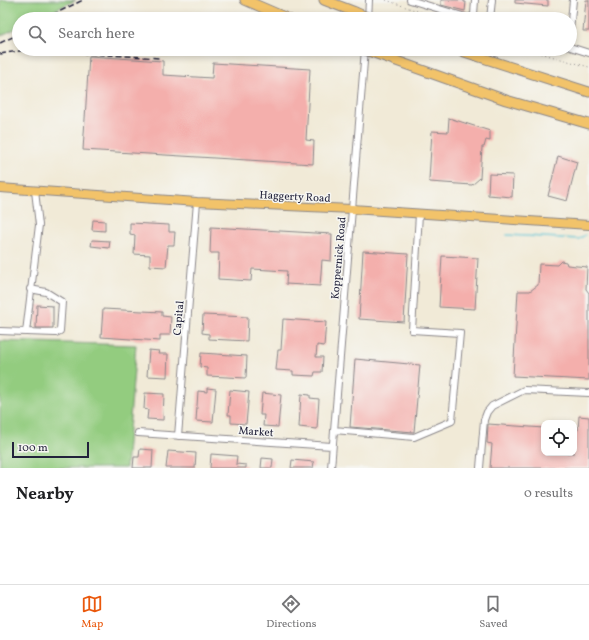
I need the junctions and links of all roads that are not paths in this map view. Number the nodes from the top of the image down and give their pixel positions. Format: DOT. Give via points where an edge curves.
graph roads {
  1 [pos="245,0"];
  2 [pos="324,0"];
  3 [pos="370,0"];
  4 [pos="410,0"];
  5 [pos="475,0"];
  6 [pos="492,0"];
  7 [pos="573,0"];
  8 [pos="428,3"];
  9 [pos="273,12"];
  10 [pos="355,12"];
  11 [pos="369,12"];
  12 [pos="453,12"];
  13 [pos="474,12"];
  14 [pos="491,12"];
  15 [pos="572,12"];
  16 [pos="577,49"];
  17 [pos="589,53"];
  18 [pos="366,56"];
  19 [pos="384,56"];
  20 [pos="477,56"];
  21 [pos="589,92"];
  22 [pos="589,124"];
  23 [pos="0,188"];
  24 [pos="35,191"];
  25 [pos="197,202"];
  26 [pos="352,209"];
  27 [pos="419,214"];
  28 [pos="589,225"];
  29 [pos="30,289"];
  30 [pos="0,331"];
  31 [pos="26,332"];
  32 [pos="589,393"];
  33 [pos="334,430"];
  34 [pos="138,433"];
  35 [pos="178,436"];
  36 [pos="332,446"];
  37 [pos="331,468"];
  38 [pos="480,468"];
  1 -- 9 [label="highway"];
  2 -- 10 [label="highway, bridge"];
  3 -- 11 [label="street"];
  4 -- 8 [label="street"];
  5 -- 13 [label="street"];
  6 -- 14 [label="street"];
  7 -- 15 [label="street"];
  8 -- 12 [label="street"];
  16 -- 17 [label="street"];
  18 -- 26 [label="street, Koppernick Road"];
  19 -- 22 [label="highway" via="506,100"];
  20 -- 21 [label="highway"];
  23 -- 24 [label="main road, Haggerty Road"];
  24 -- 25 [label="main road, Haggerty Road"];
  24 -- 29 [label="street" via="39,226"];
  25 -- 26 [label="main road, Haggerty Road"];
  25 -- 35 [label="street, Capital"];
  26 -- 27 [label="main road, Haggerty Road"];
  26 -- 33 [label="street, Koppernick Road"];
  27 -- 28 [label="main road, Haggerty Road"];
  27 -- 33 [label="street" via="412,330 460,333 452,421 414,438"];
  29 -- 31 [label="street"];
  29 -- 31 [label="street" via="46,292 62,302 60,331"];
  30 -- 31 [label="street"];
  32 -- 38 [label="street" via="524,390 492,406 484,420"];
  33 -- 36 [label="street, Koppernick Road"];
  34 -- 35 [label="street, Market"];
  35 -- 36 [label="street, Market"];
  36 -- 37 [label="street, Koppernick Road"];
}
